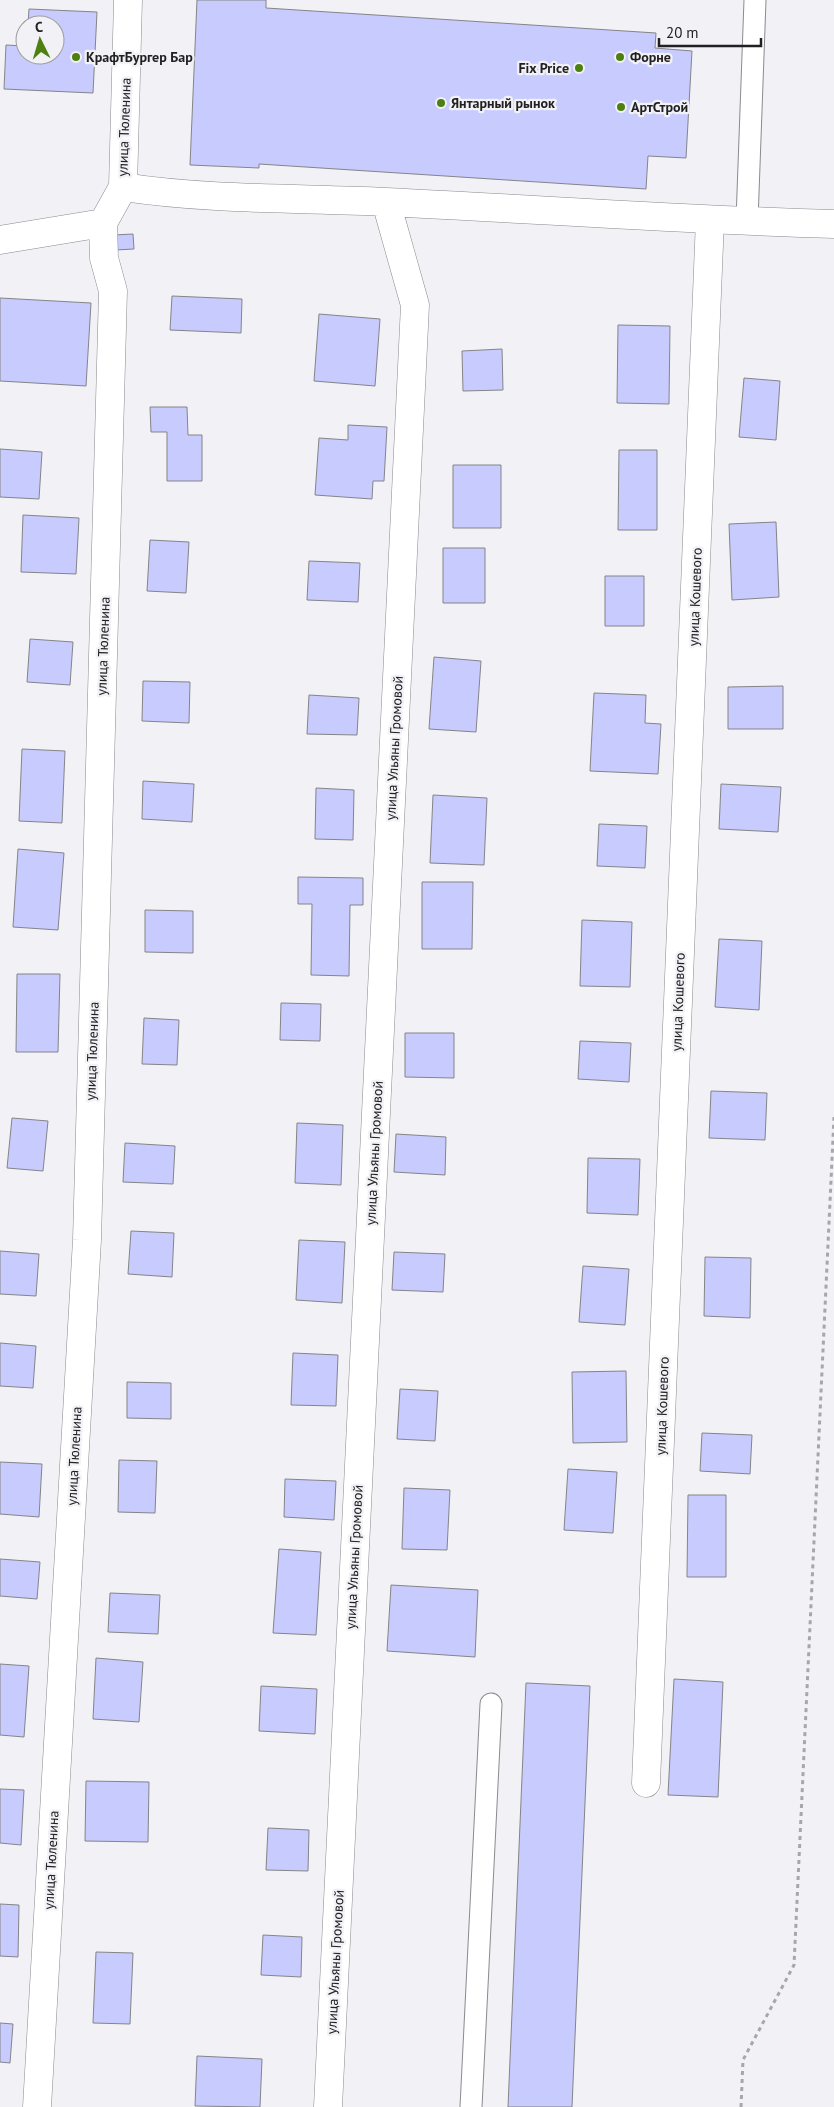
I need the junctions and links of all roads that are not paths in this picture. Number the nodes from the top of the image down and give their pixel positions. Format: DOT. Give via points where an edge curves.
graph roads {
  1 [pos="128,0"];
  2 [pos="755,0"];
  3 [pos="123,187"];
  4 [pos="386,202"];
  5 [pos="710,220"];
  6 [pos="747,221"];
  7 [pos="104,223"];
  8 [pos="834,224"];
  9 [pos="0,240"];
  10 [pos="490,1704"];
  11 [pos="646,1783"];
  12 [pos="37,2107"];
  13 [pos="328,2107"];
  14 [pos="471,2107"];
  1 -- 3 [label="street, улица Тюленина"];
  2 -- 6 [label="lane"];
  3 -- 4 [label="street" via="170,194"];
  3 -- 7 [label="street, улица Тюленина"];
  4 -- 5 [label="street"];
  4 -- 13 [label="street, улица Ульяны Громовой" via="415,305"];
  5 -- 6 [label="street"];
  5 -- 11 [label="street, улица Кошевого"];
  6 -- 8 [label="street"];
  7 -- 9 [label="street"];
  7 -- 12 [label="street, улица Тюленина" via="104,258 113,290 87,1240"];
  10 -- 14 [label="lane"];
}
